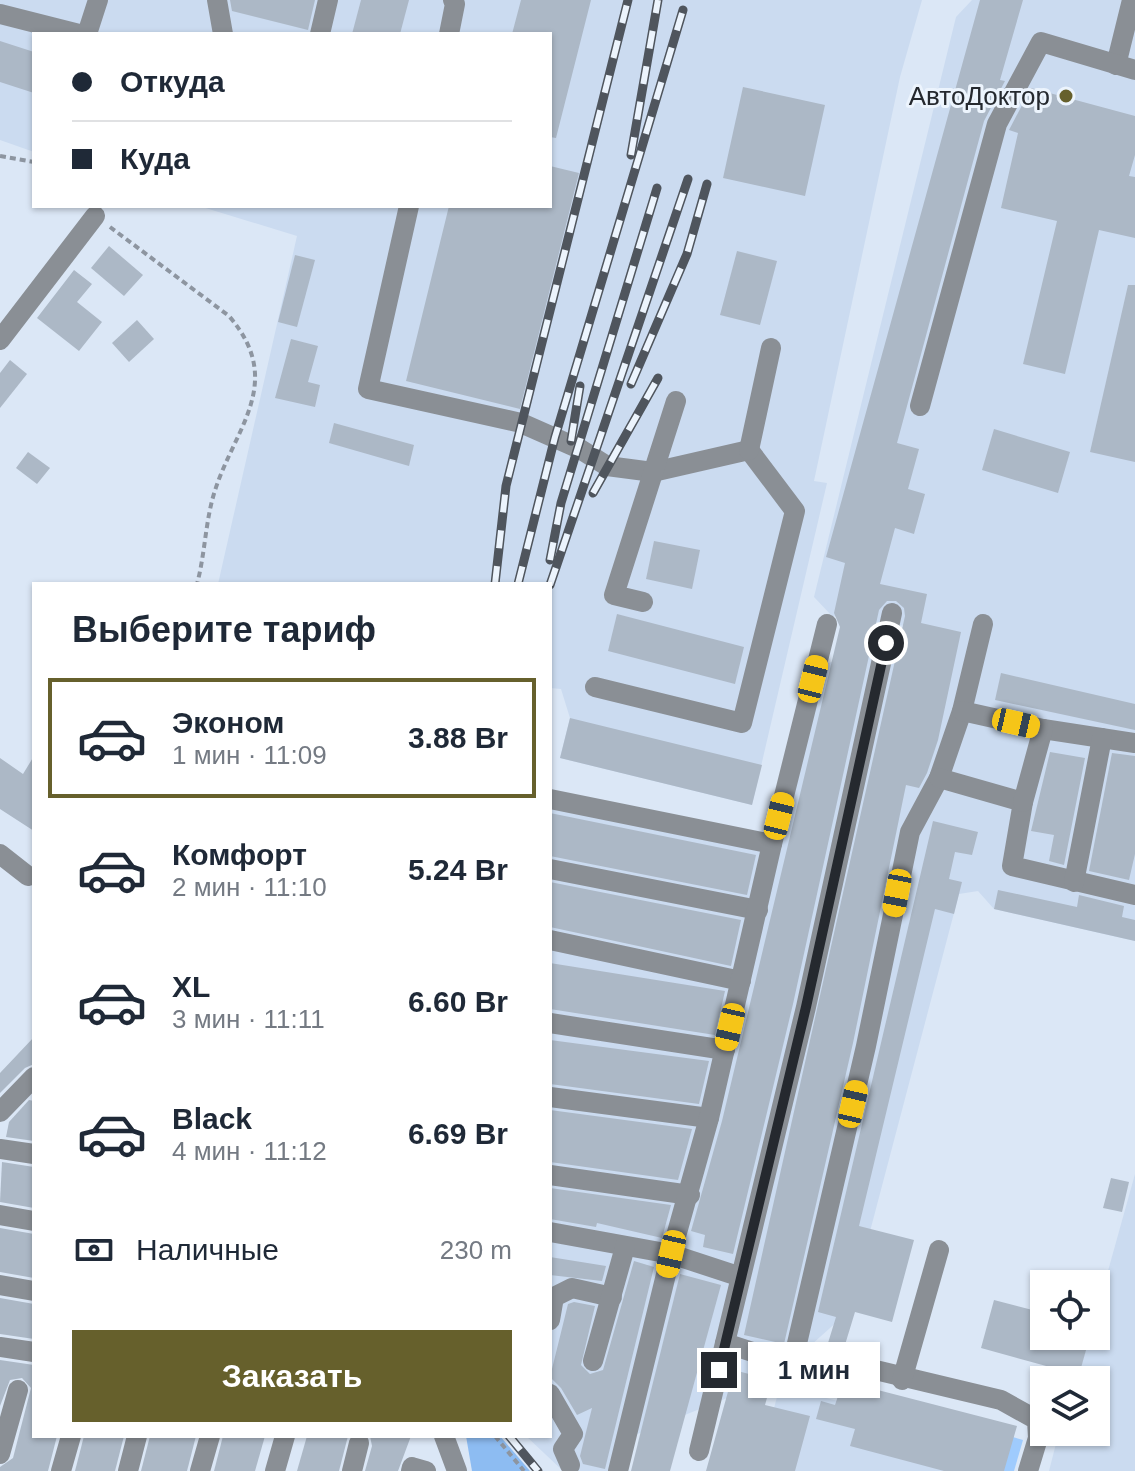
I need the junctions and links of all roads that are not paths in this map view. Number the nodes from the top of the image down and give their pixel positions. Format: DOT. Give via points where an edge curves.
graph roads {
  1 [pos="98,0"];
  2 [pos="217,0"];
  3 [pos="328,0"];
  4 [pos="453,0"];
  5 [pos="1132,0"];
  6 [pos="0,14"];
  7 [pos="71,32"];
  8 [pos="88,32"];
  9 [pos="223,32"];
  10 [pos="320,32"];
  11 [pos="449,32"];
  12 [pos="1126,68"];
  13 [pos="409,208"];
  14 [pos="95,216"];
  15 [pos="0,340"];
  16 [pos="771,348"];
  17 [pos="676,401"];
  18 [pos="920,406"];
  19 [pos="749,450"];
  20 [pos="653,472"];
  21 [pos="643,602"];
  22 [pos="892,613"];
  23 [pos="827,624"];
  24 [pos="983,624"];
  25 [pos="595,687"];
  26 [pos="962,711"];
  27 [pos="1043,729"];
  28 [pos="1102,738"];
  29 [pos="1135,743"];
  30 [pos="939,778"];
  31 [pos="552,799"];
  32 [pos="1023,802"];
  33 [pos="772,844"];
  34 [pos="0,854"];
  35 [pos="552,869"];
  36 [pos="28,876"];
  37 [pos="1074,882"];
  38 [pos="1135,895"];
  39 [pos="758,910"];
  40 [pos="552,940"];
  41 [pos="741,981"];
  42 [pos="552,1023"];
  43 [pos="725,1050"];
  44 [pos="32,1079"];
  45 [pos="552,1097"];
  46 [pos="0,1112"];
  47 [pos="709,1118"];
  48 [pos="0,1149"];
  49 [pos="32,1154"];
  50 [pos="552,1175"];
  51 [pos="690,1195"];
  52 [pos="0,1215"];
  53 [pos="32,1221"];
  54 [pos="552,1232"];
  55 [pos="625,1247"];
  56 [pos="939,1250"];
  57 [pos="671,1254"];
  58 [pos="738,1276"];
  59 [pos="0,1285"];
  60 [pos="32,1291"];
  61 [pos="612,1297"];
  62 [pos="552,1308"];
  63 [pos="725,1343"];
  64 [pos="0,1347"];
  65 [pos="32,1352"];
  66 [pos="593,1361"];
  67 [pos="792,1365"];
  68 [pos="902,1380"];
  69 [pos="18,1390"];
  70 [pos="552,1397"];
  71 [pos="70,1438"];
  72 [pos="136,1438"];
  73 [pos="209,1438"];
  74 [pos="284,1438"];
  75 [pos="445,1438"];
  76 [pos="359,1443"];
  77 [pos="699,1451"];
  78 [pos="0,1454"];
  79 [pos="570,1465"];
  80 [pos="61,1471"];
  81 [pos="128,1471"];
  82 [pos="200,1471"];
  83 [pos="275,1471"];
  84 [pos="352,1471"];
  85 [pos="411,1471"];
  86 [pos="426,1471"];
  87 [pos="457,1471"];
  88 [pos="618,1471"];
  89 [pos="1028,1471"];
  1 -- 8 [label="street"];
  2 -- 9 [label="street"];
  3 -- 10 [label="street"];
  4 -- 11 [label="street"];
  5 -- 12 [label="street"];
  6 -- 7 [label="street"];
  12 -- 18 [label="street" via="1041,42 997,124"];
  13 -- 20 [label="street" via="368,389 521,423 607,466"];
  14 -- 15 [label="street"];
  16 -- 19 [label="street"];
  17 -- 20 [label="street"];
  19 -- 20 [label="street"];
  19 -- 25 [label="street" via="795,511 742,723"];
  20 -- 21 [label="street" via="614,595"];
  22 -- 58 [label="street" via="806,1007"];
  23 -- 33 [label="street"];
  24 -- 26 [label="street"];
  26 -- 27 [label="street"];
  26 -- 30 [label="street"];
  27 -- 28 [label="street"];
  27 -- 32 [label="street"];
  28 -- 29 [label="street"];
  28 -- 37 [label="street"];
  30 -- 32 [label="street"];
  30 -- 67 [label="street" via="910,832"];
  31 -- 33 [label="street"];
  32 -- 37 [label="street" via="1012,866"];
  33 -- 39 [label="street"];
  34 -- 36 [label="street"];
  35 -- 39 [label="street"];
  37 -- 38 [label="street"];
  39 -- 41 [label="street"];
  40 -- 41 [label="street"];
  41 -- 43 [label="street"];
  42 -- 43 [label="street"];
  43 -- 47 [label="street"];
  44 -- 46 [label="street"];
  45 -- 47 [label="street"];
  47 -- 51 [label="street"];
  48 -- 49 [label="street"];
  50 -- 51 [label="street"];
  51 -- 57 [label="street"];
  52 -- 53 [label="street"];
  54 -- 55 [label="street"];
  55 -- 57 [label="street"];
  55 -- 61 [label="street"];
  56 -- 68 [label="street"];
  57 -- 58 [label="street"];
  57 -- 88 [label="street"];
  58 -- 63 [label="street"];
  59 -- 60 [label="street"];
  61 -- 62 [label="street" via="572,1288 554,1297"];
  61 -- 66 [label="street"];
  63 -- 67 [label="street"];
  63 -- 77 [label="street"];
  64 -- 65 [label="street"];
  67 -- 68 [label="street" via="821,1357"];
  68 -- 89 [label="street" via="1001,1400 1037,1420 1038,1438"];
  69 -- 78 [label="street"];
  70 -- 79 [label="street" via="573,1434 563,1449"];
  71 -- 80 [label="street"];
  72 -- 81 [label="street"];
  73 -- 82 [label="street"];
  74 -- 83 [label="street"];
  75 -- 87 [label="street"];
  76 -- 84 [label="street"];
  85 -- 86 [label="street"];
}
